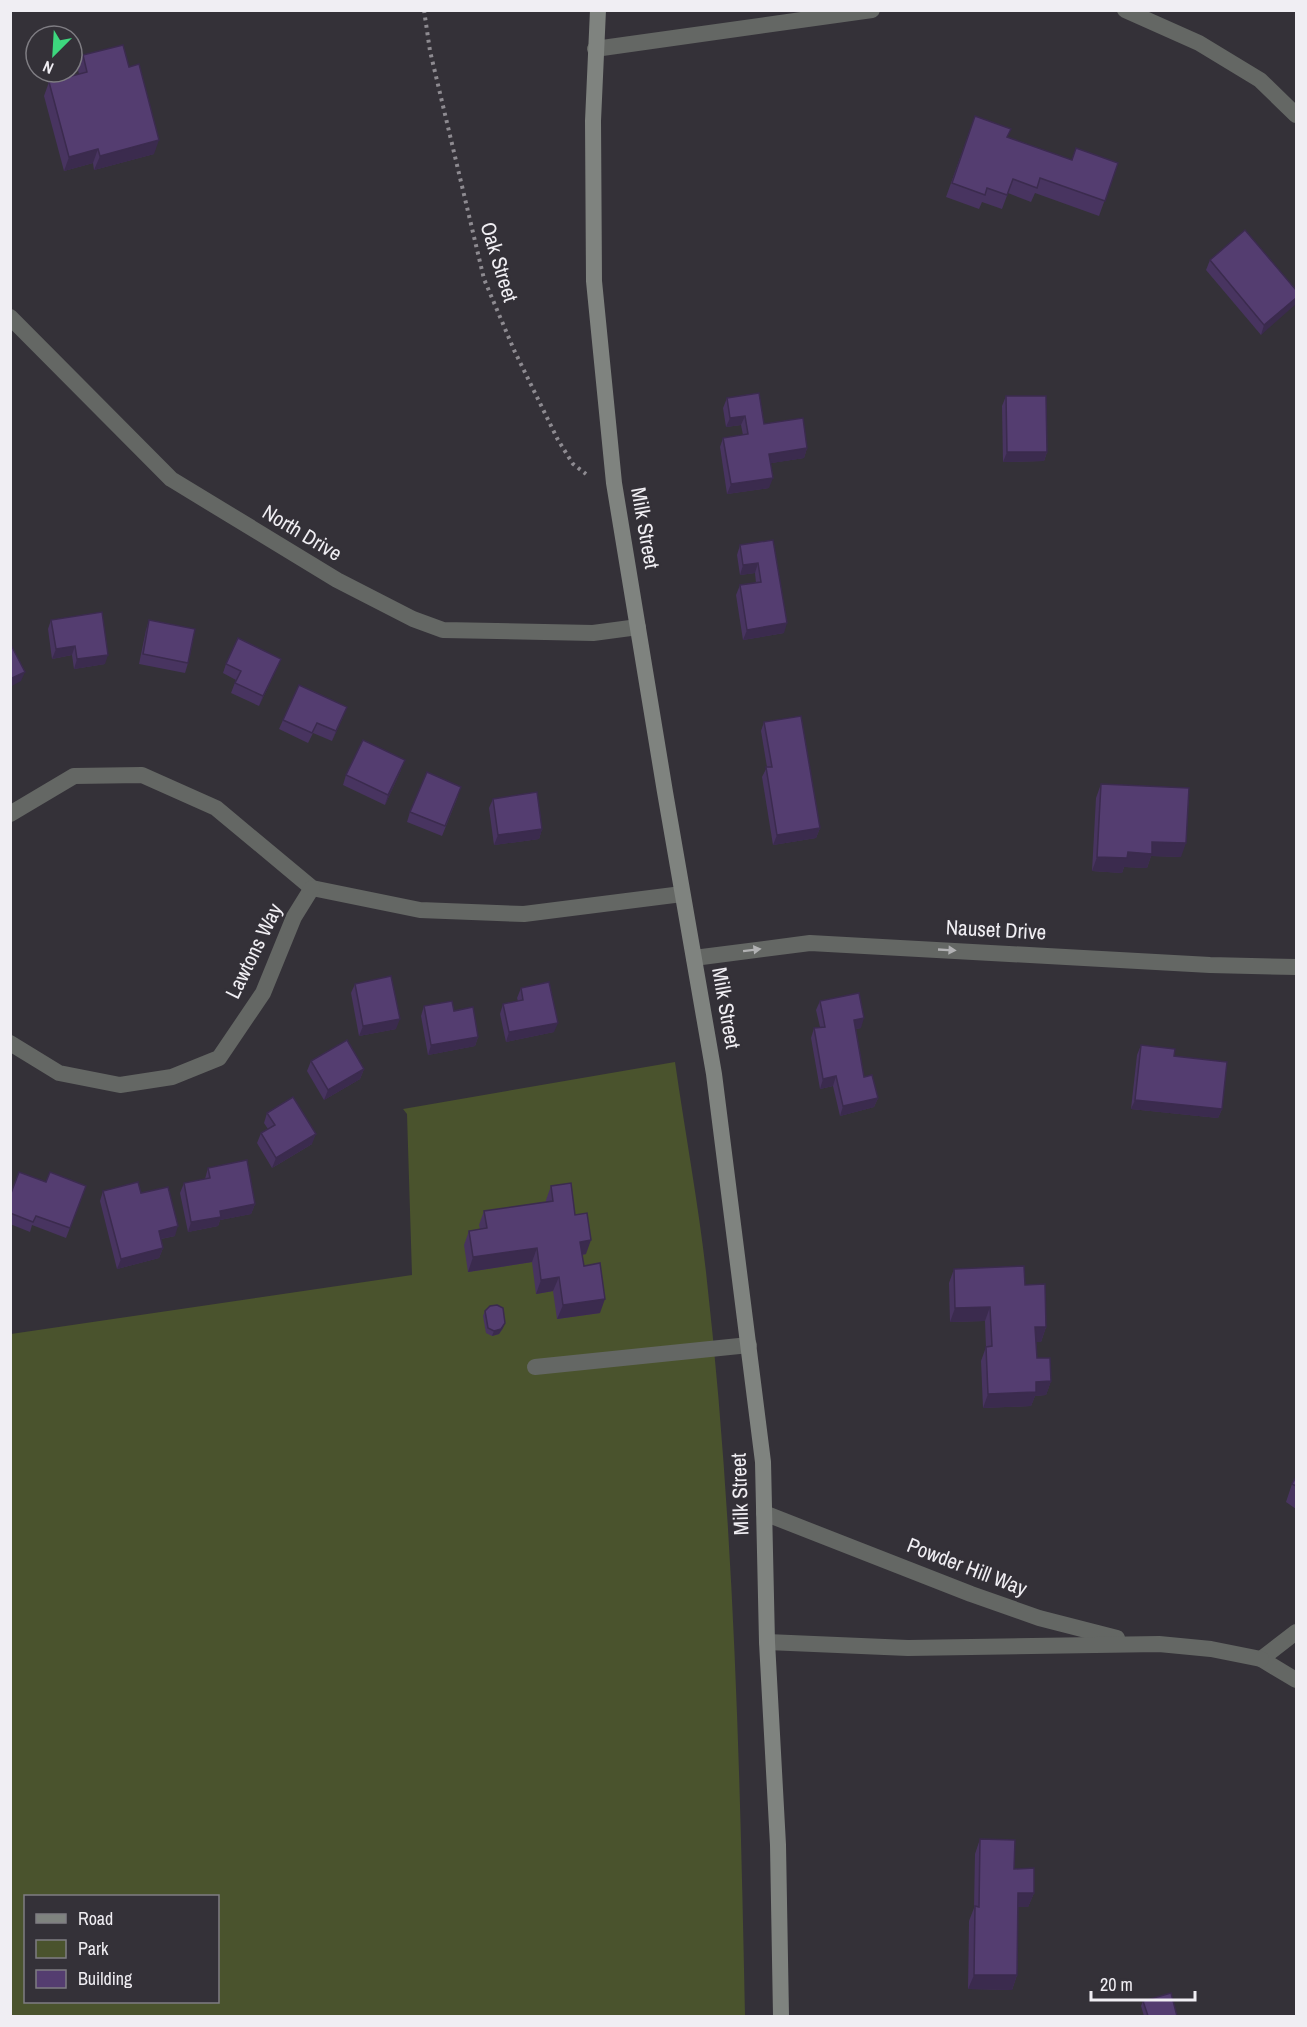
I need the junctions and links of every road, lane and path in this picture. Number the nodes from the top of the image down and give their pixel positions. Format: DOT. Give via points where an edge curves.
graph roads {
  1 [pos="424,10"];
  2 [pos="598,10"];
  3 [pos="872,10"];
  4 [pos="1125,10"];
  5 [pos="595,49"];
  6 [pos="1296,116"];
  7 [pos="10,317"];
  8 [pos="614,483"];
  9 [pos="638,627"];
  10 [pos="10,814"];
  11 [pos="312,888"];
  12 [pos="682,894"];
  13 [pos="694,958"];
  14 [pos="1296,967"];
  15 [pos="10,1043"];
  16 [pos="749,1345"];
  17 [pos="536,1367"];
  18 [pos="764,1513"];
  19 [pos="1296,1632"];
  20 [pos="767,1642"];
  21 [pos="1159,1644"];
  22 [pos="1261,1659"];
  23 [pos="1296,1680"];
  24 [pos="781,2016"];
  1 -- 8 [label="path, Oak Street" via="430,51 484,279 514,350 573,464 590,477"];
  2 -- 5 [label="main road, Milk Street"];
  3 -- 5 [label="street"];
  4 -- 6 [label="street" via="1199,43 1260,80"];
  5 -- 8 [label="main road, Milk Street" via="594,280"];
  7 -- 9 [label="street, North Drive" via="171,479 337,580 413,619 443,630 593,633"];
  8 -- 9 [label="main road, Milk Street"];
  9 -- 12 [label="main road, Milk Street"];
  10 -- 11 [label="street" via="74,776 142,775 216,808"];
  11 -- 12 [label="street" via="420,910 524,914"];
  11 -- 15 [label="street, Lawtons Way" via="294,917 263,993 219,1058 172,1077 120,1085 58,1073"];
  12 -- 13 [label="main road, Milk Street"];
  13 -- 14 [label="street, Nauset Drive, one-way" via="810,942"];
  13 -- 16 [label="main road, Milk Street" via="716,1085"];
  16 -- 17 [label="street"];
  16 -- 18 [label="main road, Milk Street" via="763,1462"];
  18 -- 20 [label="main road, Milk Street"];
  18 -- 21 [label="street, Powder Hill Way" via="1039,1618 1109,1637"];
  19 -- 22 [label="street"];
  20 -- 21 [label="street, Powder Hill Way" via="908,1648"];
  20 -- 24 [label="main road, Milk Street" via="778,1845"];
  21 -- 22 [label="street, Powder Hill Way"];
  22 -- 23 [label="street, Powder Hill Way"];
}
